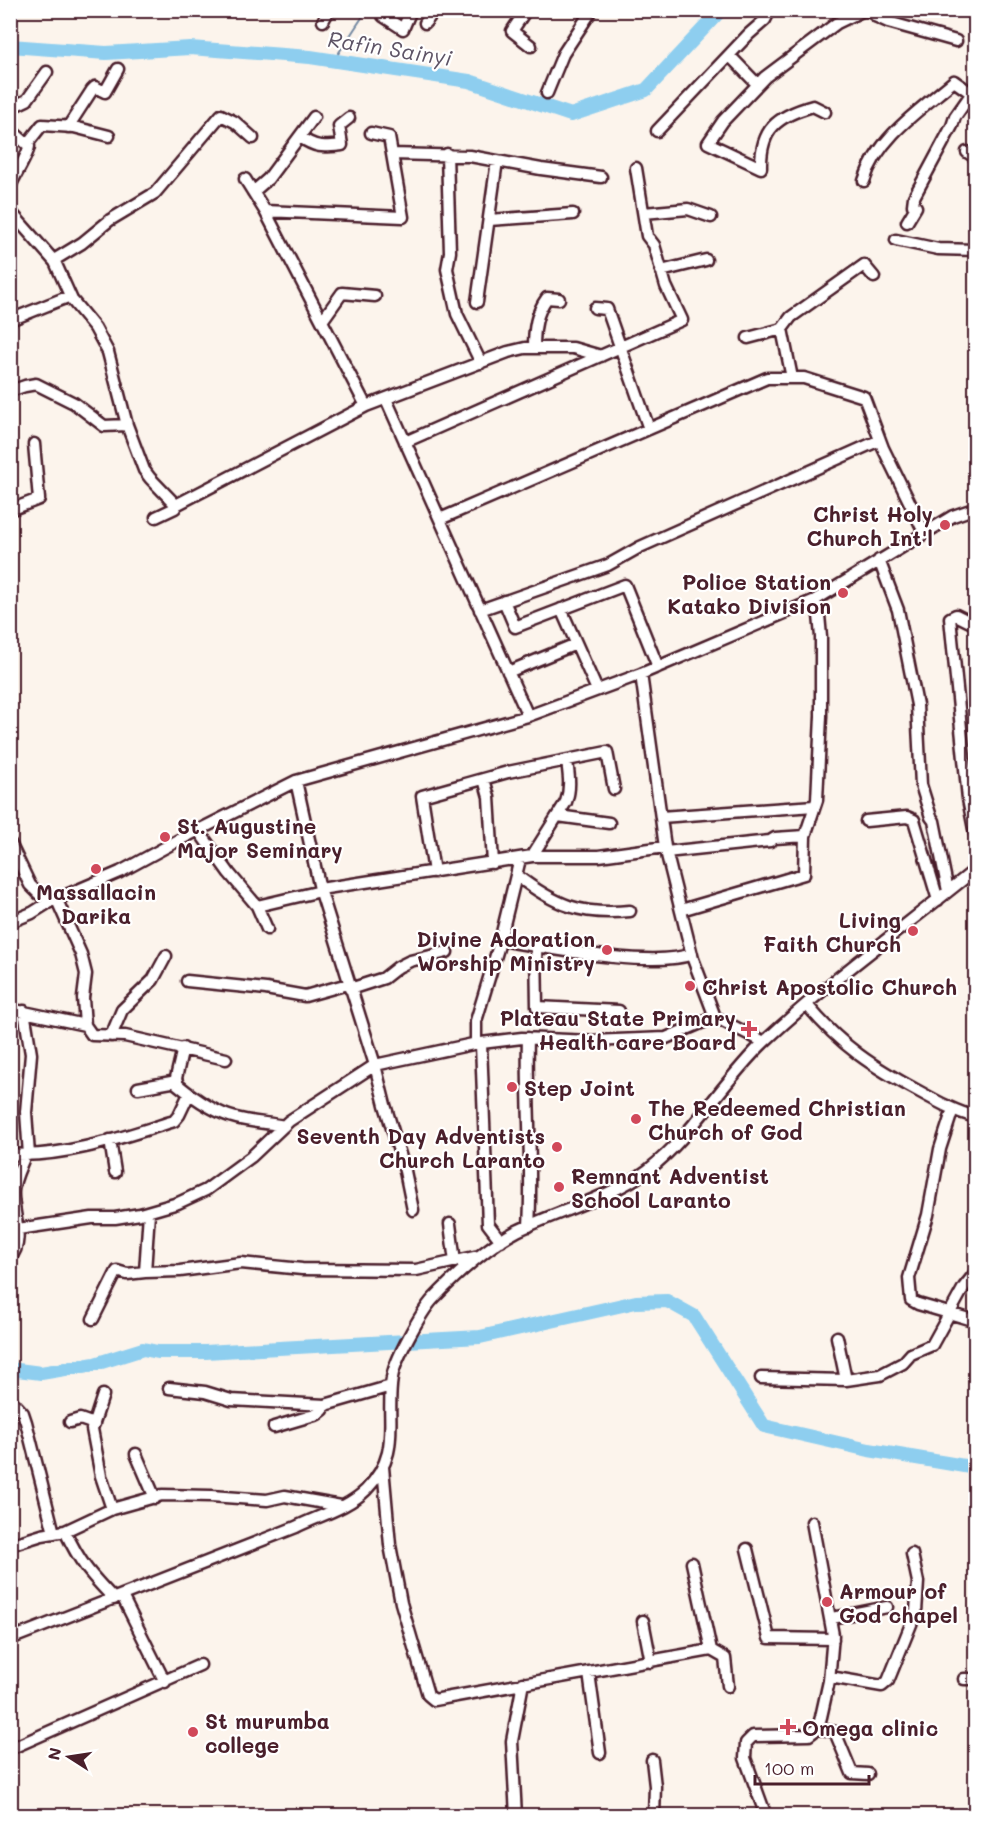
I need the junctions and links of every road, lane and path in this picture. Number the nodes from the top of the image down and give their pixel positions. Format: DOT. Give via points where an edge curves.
graph roads {
  1 [pos="411,10"];
  2 [pos="435,10"];
  3 [pos="526,10"];
  4 [pos="592,10"];
  5 [pos="770,10"];
  6 [pos="864,10"];
  7 [pos="869,10"];
  8 [pos="383,16"];
  9 [pos="425,23"];
  10 [pos="956,41"];
  11 [pos="531,46"];
  12 [pos="730,56"];
  13 [pos="118,69"];
  14 [pos="47,72"];
  15 [pos="757,84"];
  16 [pos="973,90"];
  17 [pos="547,93"];
  18 [pos="10,108"];
  19 [pos="825,112"];
  20 [pos="314,117"];
  21 [pos="349,118"];
  22 [pos="68,127"];
  23 [pos="10,129"];
  24 [pos="657,131"];
  25 [pos="370,133"];
  26 [pos="109,136"];
  27 [pos="300,137"];
  28 [pos="253,138"];
  29 [pos="27,144"];
  30 [pos="392,154"];
  31 [pos="447,154"];
  32 [pos="497,161"];
  33 [pos="636,168"];
  34 [pos="601,177"];
  35 [pos="245,179"];
  36 [pos="864,181"];
  37 [pos="10,188"];
  38 [pos="253,192"];
  39 [pos="265,211"];
  40 [pos="10,212"];
  41 [pos="644,213"];
  42 [pos="573,214"];
  43 [pos="711,218"];
  44 [pos="489,220"];
  45 [pos="907,222"];
  46 [pos="896,240"];
  47 [pos="975,250"];
  48 [pos="54,260"];
  49 [pos="706,260"];
  50 [pos="661,271"];
  51 [pos="874,277"];
  52 [pos="70,296"];
  53 [pos="375,296"];
  54 [pos="559,299"];
  55 [pos="477,302"];
  56 [pos="596,308"];
  57 [pos="10,321"];
  58 [pos="322,321"];
  59 [pos="782,329"];
  60 [pos="748,338"];
  61 [pos="534,348"];
  62 [pos="619,348"];
  63 [pos="601,356"];
  64 [pos="481,363"];
  65 [pos="792,378"];
  66 [pos="10,391"];
  67 [pos="386,399"];
  68 [pos="366,406"];
  69 [pos="127,425"];
  70 [pos="649,429"];
  71 [pos="880,440"];
  72 [pos="405,441"];
  73 [pos="34,444"];
  74 [pos="176,505"];
  75 [pos="975,508"];
  76 [pos="10,510"];
  77 [pos="156,516"];
  78 [pos="440,519"];
  79 [pos="924,532"];
  80 [pos="879,560"];
  81 [pos="815,600"];
  82 [pos="504,601"];
  83 [pos="561,609"];
  84 [pos="480,610"];
  85 [pos="975,625"];
  86 [pos="576,644"];
  87 [pos="658,667"];
  88 [pos="508,672"];
  89 [pos="641,674"];
  90 [pos="597,690"];
  91 [pos="528,716"];
  92 [pos="567,761"];
  93 [pos="484,779"];
  94 [pos="296,781"];
  95 [pos="614,789"];
  96 [pos="814,806"];
  97 [pos="558,816"];
  98 [pos="661,817"];
  99 [pos="866,821"];
  100 [pos="609,823"];
  101 [pos="198,830"];
  102 [pos="805,836"];
  103 [pos="975,839"];
  104 [pos="11,844"];
  105 [pos="666,849"];
  106 [pos="532,856"];
  107 [pos="519,859"];
  108 [pos="493,863"];
  109 [pos="975,869"];
  110 [pos="434,872"];
  111 [pos="516,875"];
  112 [pos="321,890"];
  113 [pos="948,891"];
  114 [pos="56,898"];
  115 [pos="938,900"];
  116 [pos="257,906"];
  117 [pos="681,910"];
  118 [pos="630,911"];
  119 [pos="10,922"];
  120 [pos="267,929"];
  121 [pos="500,940"];
  122 [pos="536,945"];
  123 [pos="447,952"];
  124 [pos="692,954"];
  125 [pos="166,956"];
  126 [pos="187,981"];
  127 [pos="349,986"];
  128 [pos="807,1005"];
  129 [pos="10,1010"];
  130 [pos="24,1011"];
  131 [pos="619,1011"];
  132 [pos="715,1017"];
  133 [pos="85,1025"];
  134 [pos="111,1036"];
  135 [pos="528,1038"];
  136 [pos="764,1042"];
  137 [pos="479,1044"];
  138 [pos="183,1048"];
  139 [pos="226,1059"];
  140 [pos="375,1065"];
  141 [pos="177,1081"];
  142 [pos="138,1088"];
  143 [pos="189,1094"];
  144 [pos="953,1109"];
  145 [pos="975,1117"];
  146 [pos="284,1126"];
  147 [pos="110,1140"];
  148 [pos="10,1154"];
  149 [pos="27,1155"];
  150 [pos="115,1172"];
  151 [pos="413,1210"];
  152 [pos="149,1212"];
  153 [pos="450,1224"];
  154 [pos="529,1226"];
  155 [pos="18,1229"];
  156 [pos="501,1241"];
  157 [pos="482,1255"];
  158 [pos="10,1258"];
  159 [pos="455,1262"];
  160 [pos="145,1272"];
  161 [pos="975,1272"];
  162 [pos="950,1312"];
  163 [pos="93,1319"];
  164 [pos="975,1321"];
  165 [pos="837,1337"];
  166 [pos="761,1378"];
  167 [pos="846,1380"];
  168 [pos="391,1386"];
  169 [pos="168,1388"];
  170 [pos="103,1395"];
  171 [pos="10,1401"];
  172 [pos="325,1405"];
  173 [pos="69,1422"];
  174 [pos="94,1424"];
  175 [pos="274,1427"];
  176 [pos="136,1455"];
  177 [pos="383,1467"];
  178 [pos="154,1498"];
  179 [pos="341,1506"];
  180 [pos="112,1509"];
  181 [pos="813,1522"];
  182 [pos="60,1532"];
  183 [pos="10,1545"];
  184 [pos="747,1549"];
  185 [pos="912,1554"];
  186 [pos="692,1563"];
  187 [pos="118,1597"];
  188 [pos="887,1607"];
  189 [pos="832,1618"];
  190 [pos="643,1621"];
  191 [pos="10,1639"];
  192 [pos="833,1639"];
  193 [pos="711,1650"];
  194 [pos="651,1662"];
  195 [pos="200,1665"];
  196 [pos="590,1672"];
  197 [pos="830,1677"];
  198 [pos="165,1682"];
  199 [pos="523,1683"];
  200 [pos="728,1686"];
  201 [pos="818,1728"];
  202 [pos="10,1749"];
  203 [pos="600,1753"];
  204 [pos="652,1760"];
  205 [pos="868,1774"];
  206 [pos="516,1815"];
  207 [pos="654,1815"];
  208 [pos="766,1815"];
  1 -- 8 [label="street" via="403,29"];
  2 -- 9 [label="street"];
  3 -- 11 [label="street" via="512,31"];
  4 -- 17 [label="street" via="563,54"];
  5 -- 12 [label="street"];
  6 -- 15 [label="street" via="837,23"];
  7 -- 10 [label="street" via="888,21"];
  12 -- 15 [label="street"];
  12 -- 24 [label="street"];
  13 -- 22 [label="street" via="105,92 95,87 92,90"];
  14 -- 18 [label="street" via="27,100"];
  15 -- 19 [label="street" via="708,143 761,168 760,150 770,129 793,112 813,106"];
  16 -- 36 [label="street" via="954,81 896,130 869,165"];
  16 -- 45 [label="street" via="914,197 916,207"];
  20 -- 27 [label="street"];
  21 -- 27 [label="street" via="339,126 342,145 313,146"];
  22 -- 26 [label="street"];
  22 -- 29 [label="street" via="42,125"];
  23 -- 29 [label="street"];
  25 -- 30 [label="street" via="389,137"];
  27 -- 38 [label="street"];
  28 -- 48 [label="street" via="221,115 155,193"];
  29 -- 37 [label="street" via="29,151"];
  30 -- 31 [label="street"];
  30 -- 39 [label="street" via="403,217"];
  31 -- 32 [label="street"];
  31 -- 64 [label="street" via="447,269 457,314"];
  32 -- 34 [label="street"];
  32 -- 44 [label="street"];
  33 -- 41 [label="street"];
  35 -- 38 [label="street"];
  38 -- 39 [label="street"];
  39 -- 58 [label="street"];
  40 -- 48 [label="street"];
  41 -- 43 [label="street" via="688,209"];
  41 -- 50 [label="street" via="647,237 654,245"];
  42 -- 44 [label="street"];
  44 -- 55 [label="street"];
  46 -- 47 [label="street" via="938,249"];
  48 -- 52 [label="street"];
  49 -- 50 [label="street"];
  50 -- 62 [label="street" via="682,320"];
  51 -- 59 [label="street" via="864,265 791,317"];
  52 -- 57 [label="street"];
  52 -- 69 [label="street" via="108,352"];
  53 -- 58 [label="street" via="342,293"];
  54 -- 61 [label="street" via="547,298 540,307"];
  56 -- 62 [label="street" via="607,309"];
  58 -- 68 [label="street"];
  59 -- 60 [label="street"];
  59 -- 65 [label="street"];
  61 -- 63 [label="street" via="573,348"];
  61 -- 64 [label="street" via="508,352"];
  62 -- 63 [label="street"];
  62 -- 70 [label="street"];
  63 -- 72 [label="street"];
  64 -- 67 [label="street"];
  65 -- 70 [label="street" via="767,378"];
  65 -- 71 [label="street" via="804,378 864,397"];
  66 -- 69 [label="street" via="36,384 74,403 104,426"];
  67 -- 68 [label="street"];
  67 -- 72 [label="street"];
  68 -- 74 [label="street"];
  69 -- 74 [label="street" via="144,470"];
  70 -- 78 [label="street"];
  71 -- 79 [label="street"];
  71 -- 82 [label="street" via="608,565"];
  72 -- 78 [label="street"];
  73 -- 76 [label="street" via="39,499"];
  74 -- 77 [label="street"];
  75 -- 79 [label="street"];
  78 -- 84 [label="street"];
  79 -- 80 [label="street"];
  80 -- 81 [label="street"];
  80 -- 113 [label="street" via="898,610 917,705 921,785 934,821"];
  81 -- 87 [label="street"];
  81 -- 96 [label="street" via="821,637 821,716"];
  82 -- 83 [label="street" via="515,627"];
  82 -- 84 [label="street"];
  83 -- 86 [label="street"];
  83 -- 87 [label="street" via="625,585"];
  84 -- 88 [label="street"];
  85 -- 103 [label="street" via="956,615 950,618"];
  86 -- 88 [label="street"];
  86 -- 90 [label="street"];
  87 -- 89 [label="street"];
  88 -- 91 [label="street"];
  89 -- 90 [label="street"];
  89 -- 98 [label="street"];
  90 -- 91 [label="street"];
  91 -- 94 [label="street"];
  92 -- 93 [label="street"];
  92 -- 95 [label="street" via="607,752"];
  92 -- 97 [label="street" via="570,793"];
  93 -- 108 [label="street" via="489,797"];
  93 -- 110 [label="street" via="422,796"];
  94 -- 101 [label="street"];
  94 -- 112 [label="street"];
  96 -- 98 [label="street"];
  96 -- 102 [label="street"];
  97 -- 100 [label="street"];
  97 -- 106 [label="street"];
  98 -- 105 [label="street"];
  99 -- 115 [label="street" via="907,817 914,820"];
  101 -- 114 [label="street" via="120,872"];
  101 -- 116 [label="street"];
  102 -- 105 [label="street"];
  102 -- 117 [label="street" via="804,874"];
  104 -- 114 [label="street" via="30,885 39,894"];
  105 -- 106 [label="street" via="599,856"];
  105 -- 117 [label="street"];
  106 -- 107 [label="street"];
  107 -- 108 [label="street"];
  107 -- 111 [label="street"];
  108 -- 110 [label="street"];
  109 -- 113 [label="street"];
  110 -- 112 [label="street"];
  111 -- 118 [label="street" via="539,893 574,908 591,913"];
  111 -- 121 [label="street"];
  112 -- 116 [label="street"];
  112 -- 127 [label="street"];
  113 -- 115 [label="street"];
  114 -- 119 [label="street"];
  114 -- 133 [label="street" via="86,974"];
  115 -- 128 [label="street"];
  116 -- 120 [label="street"];
  117 -- 124 [label="street"];
  121 -- 122 [label="street"];
  121 -- 137 [label="street" via="476,1021"];
  122 -- 124 [label="street" via="660,959"];
  122 -- 131 [label="street" via="537,1007"];
  123 -- 127 [label="street" via="410,961 384,978"];
  124 -- 132 [label="street"];
  125 -- 134 [label="street" via="153,980 122,1010"];
  126 -- 127 [label="street" via="305,996"];
  127 -- 140 [label="street"];
  128 -- 136 [label="street"];
  128 -- 144 [label="street" via="837,1038 869,1062"];
  129 -- 130 [label="street"];
  130 -- 133 [label="street"];
  130 -- 149 [label="street" via="31,1054"];
  132 -- 135 [label="street" via="666,1038"];
  132 -- 136 [label="street"];
  133 -- 134 [label="street" via="92,1035"];
  134 -- 138 [label="street"];
  135 -- 137 [label="street"];
  135 -- 154 [label="street" via="532,1182"];
  136 -- 154 [label="street" via="649,1169"];
  137 -- 140 [label="street"];
  137 -- 156 [label="street" via="488,1224"];
  138 -- 139 [label="street"];
  138 -- 141 [label="street"];
  140 -- 146 [label="street"];
  140 -- 151 [label="street"];
  141 -- 142 [label="street"];
  141 -- 143 [label="street"];
  143 -- 146 [label="street" via="236,1118"];
  143 -- 147 [label="street" via="174,1121"];
  144 -- 145 [label="street"];
  144 -- 162 [label="street" via="909,1278 911,1300"];
  146 -- 152 [label="street" via="251,1157 206,1190"];
  147 -- 149 [label="street"];
  147 -- 150 [label="street"];
  148 -- 149 [label="street"];
  149 -- 155 [label="street" via="12,1191"];
  152 -- 155 [label="street"];
  152 -- 160 [label="street"];
  153 -- 159 [label="street"];
  154 -- 156 [label="street"];
  155 -- 158 [label="street" via="16,1252"];
  156 -- 157 [label="street"];
  157 -- 159 [label="street"];
  157 -- 168 [label="street" via="422,1311 395,1367"];
  159 -- 160 [label="street" via="416,1270 302,1269 241,1263"];
  160 -- 163 [label="street" via="117,1271"];
  161 -- 162 [label="street"];
  162 -- 164 [label="street"];
  162 -- 167 [label="street" via="932,1345 880,1375"];
  165 -- 167 [label="street"];
  166 -- 167 [label="street"];
  168 -- 172 [label="street"];
  168 -- 177 [label="street" via="390,1444"];
  169 -- 172 [label="street" via="231,1400"];
  170 -- 174 [label="street"];
  171 -- 182 [label="street" via="27,1422 37,1469"];
  172 -- 175 [label="street" via="318,1414"];
  173 -- 174 [label="street" via="80,1419"];
  174 -- 180 [label="street" via="96,1456"];
  176 -- 178 [label="street"];
  177 -- 179 [label="street" via="364,1491"];
  177 -- 199 [label="street" via="390,1545 401,1603 428,1695 439,1701"];
  178 -- 179 [label="street" via="162,1495 267,1500 285,1496"];
  178 -- 180 [label="street"];
  179 -- 187 [label="street"];
  180 -- 182 [label="street"];
  181 -- 189 [label="street"];
  182 -- 183 [label="street"];
  182 -- 187 [label="street" via="86,1570"];
  184 -- 192 [label="street" via="769,1638"];
  185 -- 197 [label="street" via="918,1582 916,1612 886,1686"];
  186 -- 193 [label="street"];
  187 -- 191 [label="street"];
  187 -- 198 [label="street"];
  188 -- 189 [label="street"];
  189 -- 192 [label="street"];
  190 -- 194 [label="street"];
  192 -- 197 [label="street"];
  193 -- 194 [label="street"];
  193 -- 200 [label="street" via="725,1658"];
  194 -- 196 [label="street"];
  195 -- 198 [label="street"];
  196 -- 199 [label="street"];
  196 -- 203 [label="street"];
  197 -- 201 [label="street"];
  198 -- 202 [label="street"];
  199 -- 206 [label="street" via="512,1741"];
  201 -- 205 [label="street" via="835,1732 852,1773"];
  201 -- 208 [label="street" via="809,1734 753,1736 746,1743 745,1758"];
  204 -- 207 [label="street"];
}
